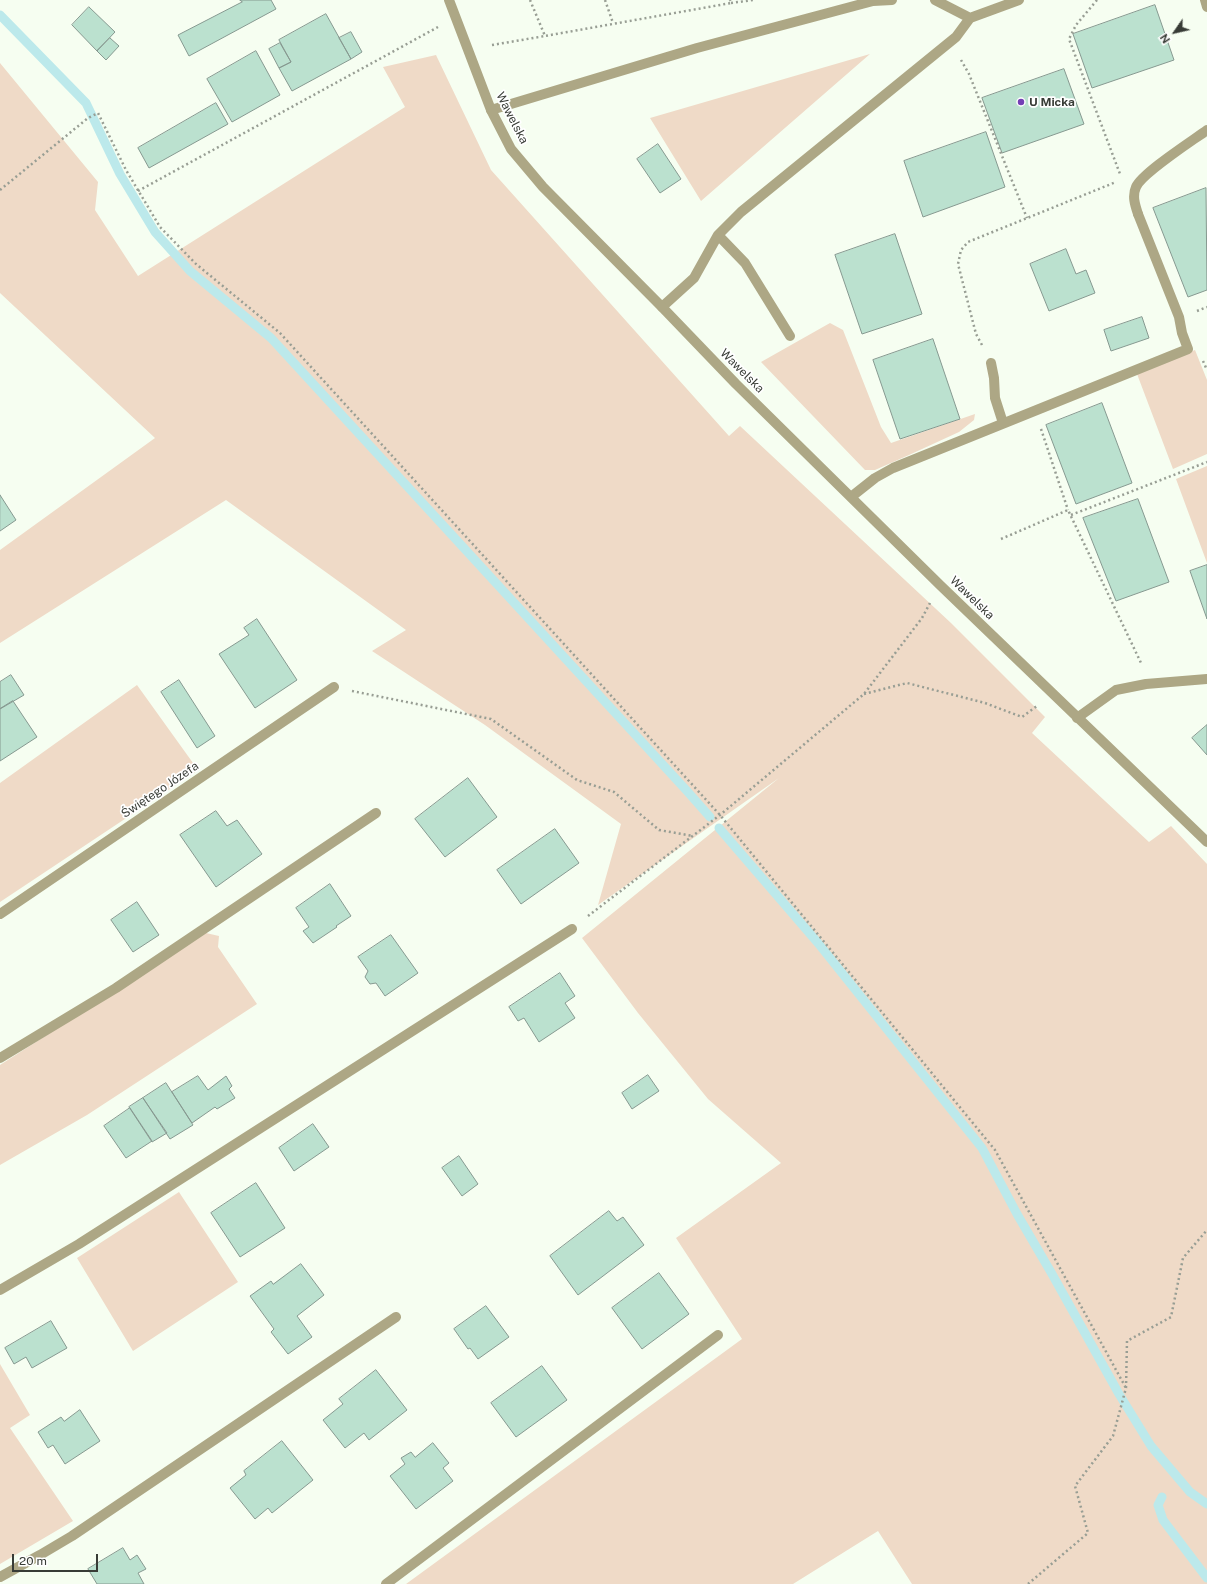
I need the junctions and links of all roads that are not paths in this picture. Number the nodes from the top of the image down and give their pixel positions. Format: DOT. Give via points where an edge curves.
graph roads {
  1 [pos="449,0"];
  2 [pos="892,0"];
  3 [pos="934,0"];
  4 [pos="1019,0"];
  5 [pos="1205,0"];
  6 [pos="1207,7"];
  7 [pos="970,18"];
  8 [pos="491,110"];
  9 [pos="1207,130"];
  10 [pos="718,235"];
  11 [pos="662,307"];
  12 [pos="790,336"];
  13 [pos="990,363"];
  14 [pos="1003,423"];
  15 [pos="851,497"];
  16 [pos="1207,679"];
  17 [pos="334,687"];
  18 [pos="1077,718"];
  19 [pos="376,813"];
  20 [pos="1207,842"];
  21 [pos="0,914"];
  22 [pos="572,929"];
  23 [pos="0,1058"];
  24 [pos="0,1290"];
  25 [pos="396,1317"];
  26 [pos="718,1335"];
  27 [pos="0,1577"];
  28 [pos="386,1584"];
  1 -- 8 [label="street, Wawelska"];
  2 -- 8 [label="street" via="873,1 697,48"];
  3 -- 7 [label="street"];
  4 -- 7 [label="street"];
  5 -- 6 [label="street"];
  7 -- 10 [label="street" via="956,37 741,212"];
  8 -- 11 [label="street, Wawelska" via="511,149 543,187"];
  9 -- 14 [label="street" via="1140,180 1134,194 1138,214 1179,317 1188,349"];
  10 -- 11 [label="street" via="694,278"];
  10 -- 12 [label="street" via="745,263"];
  11 -- 15 [label="street, Wawelska"];
  13 -- 14 [label="street" via="995,398"];
  14 -- 15 [label="street" via="893,468"];
  15 -- 18 [label="street, Wawelska"];
  16 -- 18 [label="street" via="1146,684 1116,690"];
  17 -- 21 [label="street, Świętego Józefa"];
  18 -- 20 [label="street, Wawelska"];
  19 -- 23 [label="street" via="116,988"];
  22 -- 24 [label="street" via="79,1244"];
  25 -- 27 [label="street" via="72,1536"];
  26 -- 28 [label="street"];
}
